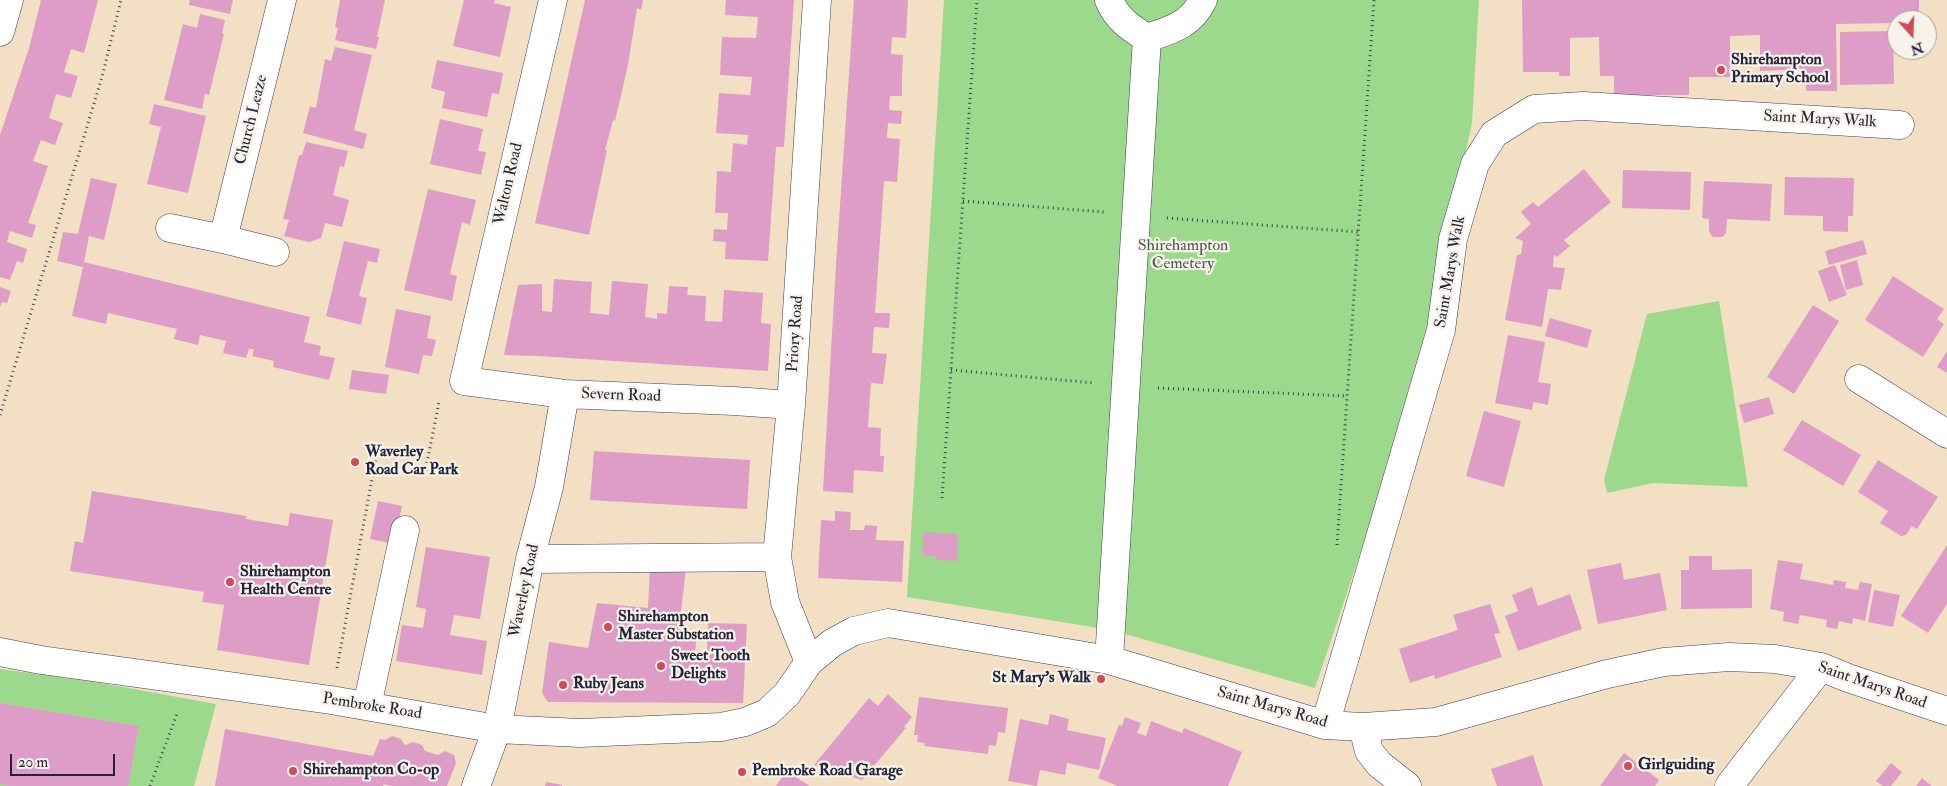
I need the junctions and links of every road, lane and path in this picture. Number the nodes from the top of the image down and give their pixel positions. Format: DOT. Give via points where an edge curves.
graph roads {
  1 [pos="10,0"];
  2 [pos="121,0"];
  3 [pos="282,0"];
  4 [pos="552,0"];
  5 [pos="818,0"];
  6 [pos="977,0"];
  7 [pos="1109,0"];
  8 [pos="1203,0"];
  9 [pos="1374,0"];
  10 [pos="0,32"];
  11 [pos="1147,38"];
  12 [pos="1900,125"];
  13 [pos="963,201"];
  14 [pos="1136,215"];
  15 [pos="170,228"];
  16 [pos="1358,232"];
  17 [pos="223,239"];
  18 [pos="275,252"];
  19 [pos="466,369"];
  20 [pos="951,370"];
  21 [pos="1859,379"];
  22 [pos="1125,386"];
  23 [pos="565,394"];
  24 [pos="1347,396"];
  25 [pos="440,400"];
  26 [pos="791,405"];
  27 [pos="0,415"];
  28 [pos="1947,434"];
  29 [pos="376,452"];
  30 [pos="428,462"];
  31 [pos="942,498"];
  32 [pos="405,530"];
  33 [pos="1337,545"];
  34 [pos="777,557"];
  35 [pos="530,560"];
  36 [pos="0,652"];
  37 [pos="1109,660"];
  38 [pos="809,662"];
  39 [pos="1821,667"];
  40 [pos="189,680"];
  41 [pos="331,700"];
  42 [pos="367,706"];
  43 [pos="1945,707"];
  44 [pos="745,722"];
  45 [pos="1325,725"];
  46 [pos="1363,727"];
  47 [pos="497,728"];
  48 [pos="150,786"];
  49 [pos="476,786"];
  50 [pos="1407,786"];
  51 [pos="1729,786"];
  1 -- 10 [label="street"];
  2 -- 27 [label="path" via="102,76"];
  3 -- 17 [label="street, Church Leaze"];
  4 -- 19 [label="street, Walton Road"];
  5 -- 26 [label="street, Priory Road"];
  6 -- 13 [label="path"];
  7 -- 11 [label="street" via="1113,11 1130,28"];
  8 -- 11 [label="street" via="1199,9 1178,28"];
  9 -- 16 [label="path"];
  11 -- 14 [label="street"];
  12 -- 45 [label="street, Saint Marys Walk" via="1583,106 1534,109 1494,134 1475,164 1453,239 1441,330"];
  13 -- 14 [label="path"];
  13 -- 20 [label="path"];
  14 -- 16 [label="path"];
  14 -- 22 [label="street"];
  15 -- 17 [label="street"];
  16 -- 24 [label="path"];
  17 -- 18 [label="street"];
  19 -- 23 [label="street, Severn Road" via="464,381"];
  20 -- 22 [label="path"];
  20 -- 31 [label="path"];
  21 -- 28 [label="street"];
  22 -- 24 [label="path"];
  22 -- 37 [label="street"];
  23 -- 26 [label="street, Severn Road"];
  23 -- 35 [label="street, Waverley Road" via="549,487"];
  24 -- 33 [label="path"];
  25 -- 30 [label="path"];
  26 -- 34 [label="street, Priory Road"];
  29 -- 41 [label="path"];
  32 -- 42 [label="street"];
  34 -- 35 [label="street"];
  34 -- 38 [label="street, Priory Road" via="785,602"];
  35 -- 47 [label="street, Waverley Road"];
  36 -- 40 [label="street, Pembroke Road"];
  37 -- 38 [label="street, Saint Marys Road" via="888,624 854,631 832,643"];
  37 -- 45 [label="street, Saint Marys Road"];
  38 -- 44 [label="street, Saint Marys Road" via="787,694 767,713"];
  39 -- 43 [label="street, Saint Marys Road"];
  39 -- 46 [label="street, Saint Marys Road" via="1775,659 1729,657 1664,662 1607,674 1436,722"];
  39 -- 51 [label="street"];
  40 -- 41 [label="street, Pembroke Road"];
  40 -- 48 [label="path"];
  41 -- 42 [label="street, Pembroke Road"];
  42 -- 47 [label="street, Pembroke Road"];
  44 -- 47 [label="street, Pembroke Road" via="720,727 580,733"];
  45 -- 46 [label="street, Saint Marys Road"];
  46 -- 50 [label="street" via="1369,751 1379,764"];
  47 -- 49 [label="street, Waverley Road"];
}
